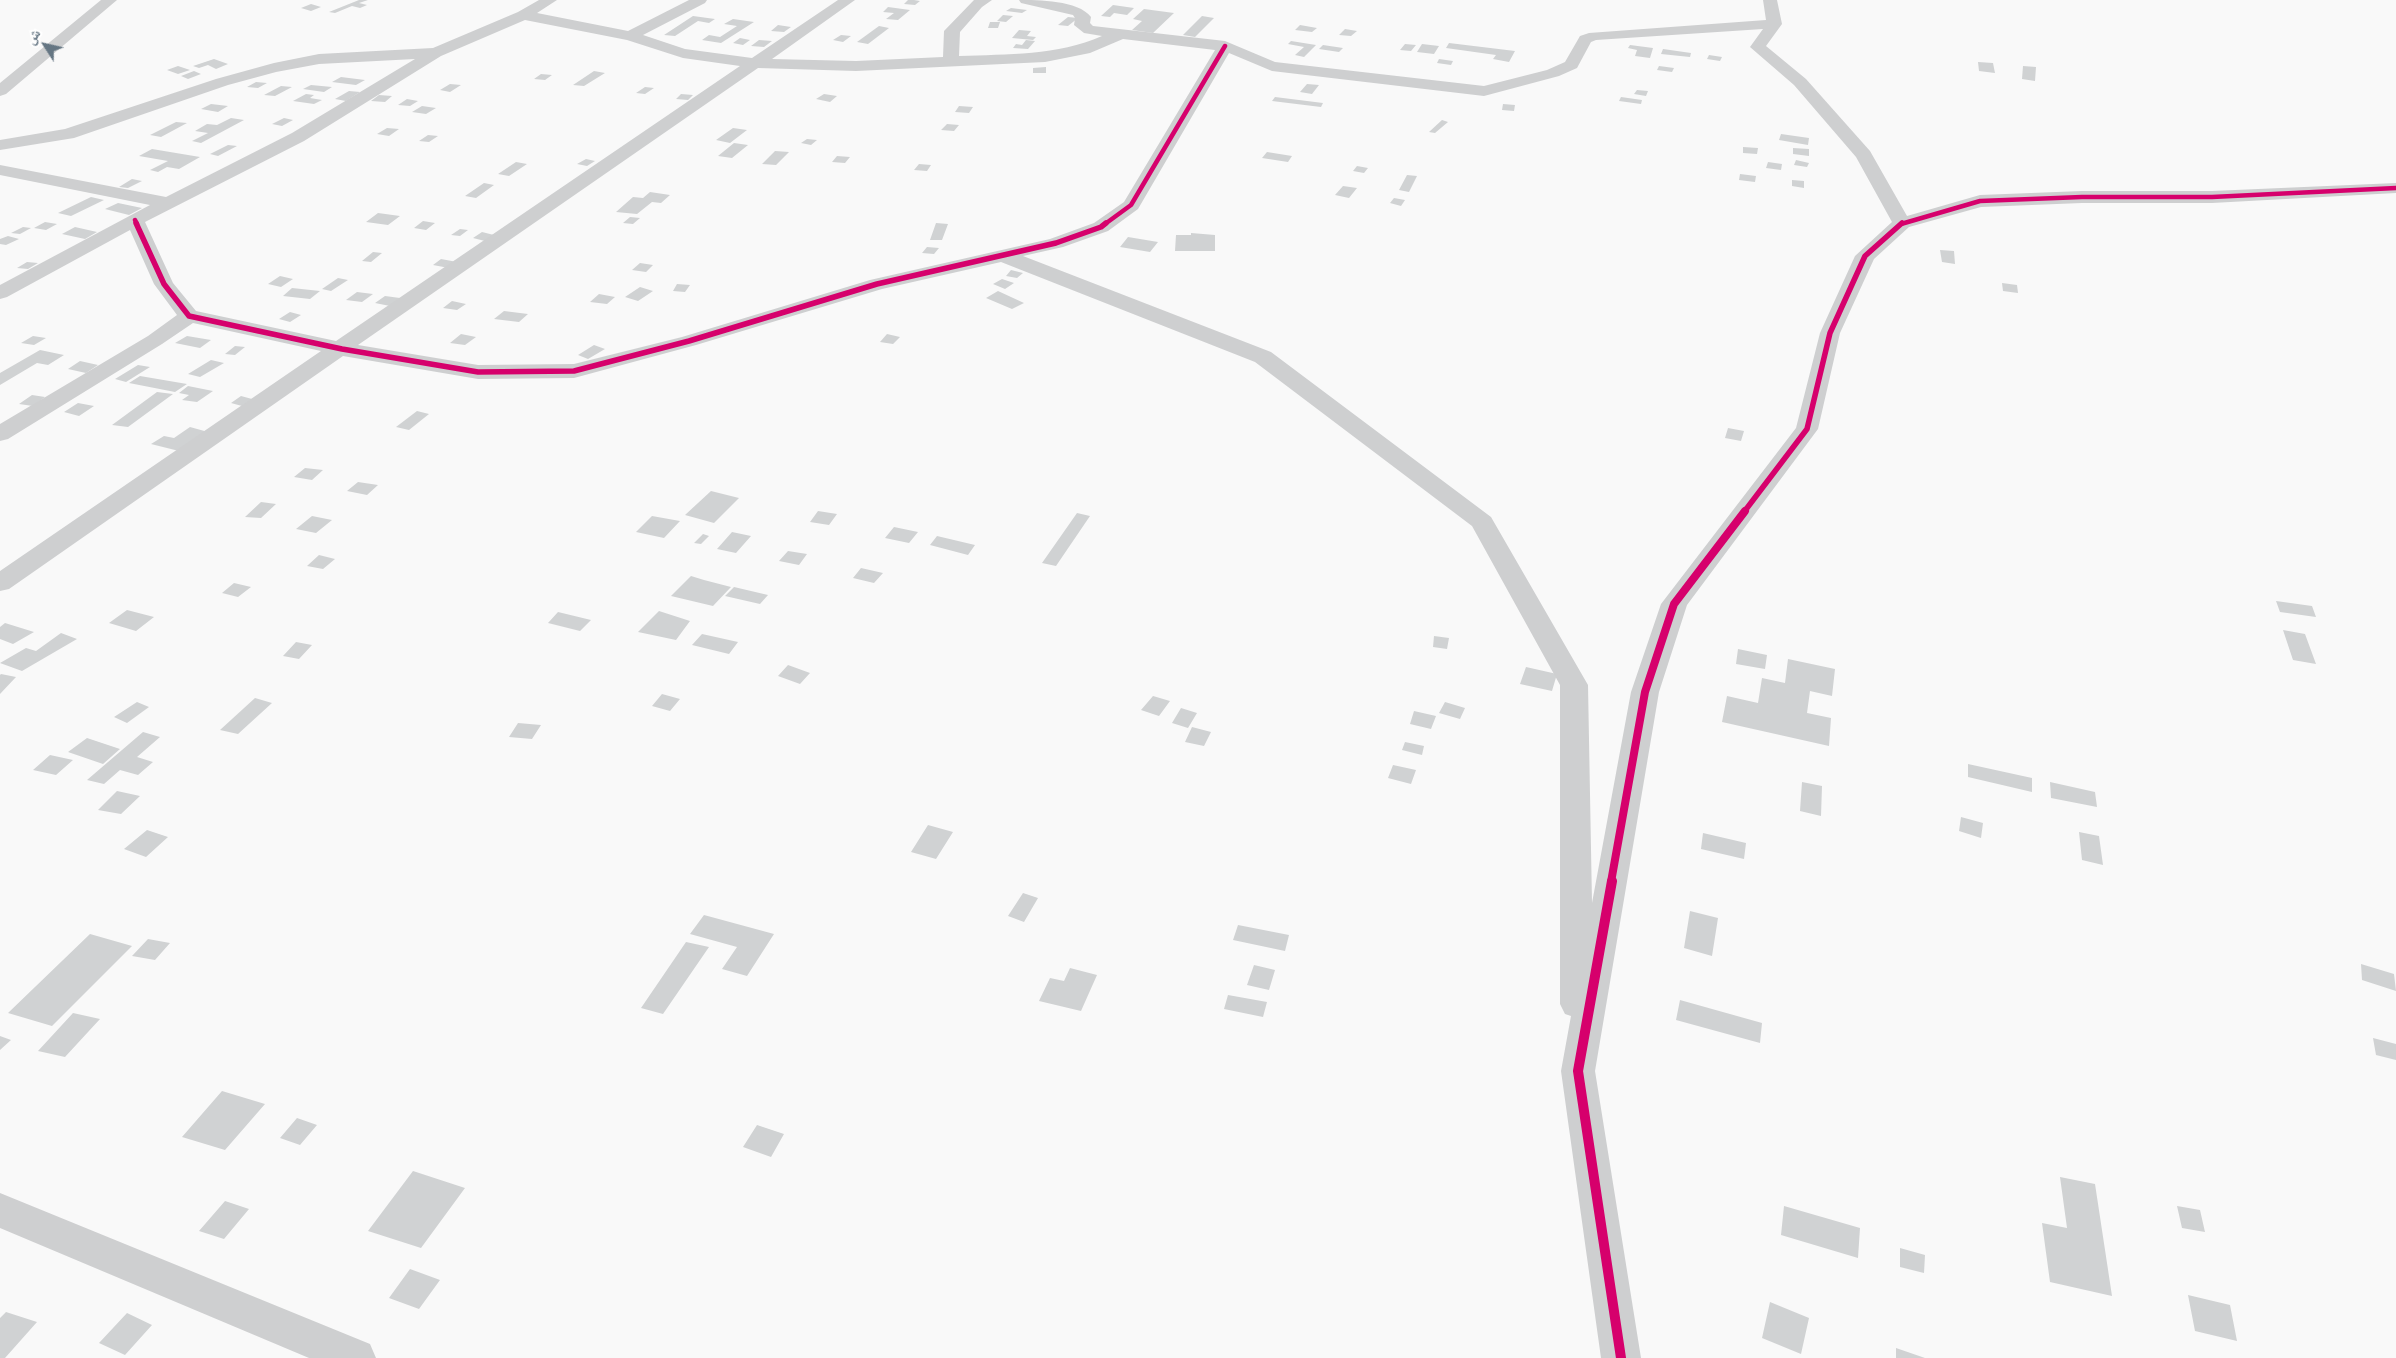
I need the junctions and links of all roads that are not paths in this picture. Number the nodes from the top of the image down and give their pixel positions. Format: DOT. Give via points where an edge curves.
graph roads {
  1 [pos="110,0"];
  2 [pos="550,0"];
  3 [pos="700,0"];
  4 [pos="848,0"];
  5 [pos="985,0"];
  6 [pos="1026,0"];
  7 [pos="1770,0"];
  8 [pos="523,15"];
  9 [pos="1774,24"];
  10 [pos="1120,34"];
  11 [pos="630,36"];
  12 [pos="1225,46"];
  13 [pos="435,53"];
  14 [pos="951,62"];
  15 [pos="754,63"];
  16 [pos="0,91"];
  17 [pos="0,146"];
  18 [pos="0,170"];
  19 [pos="2396,188"];
  20 [pos="167,203"];
  21 [pos="135,220"];
  22 [pos="1902,223"];
  23 [pos="1004,256"];
  24 [pos="0,278"];
  25 [pos="20,282"];
  26 [pos="0,293"];
  27 [pos="189,316"];
  28 [pos="342,349"];
  29 [pos="0,434"];
  30 [pos="0,583"];
  31 [pos="1578,1071"];
  32 [pos="0,1210"];
  33 [pos="356,1358"];
  34 [pos="1621,1358"];
  1 -- 16 [label="street"];
  2 -- 8 [label="street"];
  3 -- 11 [label="street"];
  4 -- 15 [label="street"];
  5 -- 14 [label="street" via="952,31"];
  6 -- 10 [label="street" via="1078,12 1082,14 1085,28"];
  7 -- 9 [label="street"];
  8 -- 11 [label="street"];
  8 -- 13 [label="street"];
  9 -- 12 [label="street" via="1594,36 1585,39 1571,65 1553,73 1484,91 1272,66"];
  9 -- 22 [label="street" via="1758,47 1800,82 1864,155"];
  10 -- 12 [label="street"];
  10 -- 14 [label="street" via="1084,50"];
  11 -- 15 [label="street" via="683,53"];
  12 -- 23 [label="street" via="1131,204 1101,227"];
  13 -- 17 [label="street" via="319,59 274,68 222,82 68,134"];
  13 -- 20 [label="street" via="298,137"];
  14 -- 15 [label="street" via="856,66"];
  15 -- 28 [label="street"];
  18 -- 20 [label="street"];
  19 -- 22 [label="street" via="2212,198 2082,197 1980,201"];
  20 -- 21 [label="street"];
  21 -- 25 [label="street"];
  21 -- 27 [label="street" via="164,284"];
  22 -- 31 [label="street" via="1865,256 1830,333 1806,429 1674,604 1645,692"];
  23 -- 28 [label="street" via="878,284 689,341 574,371 478,372"];
  23 -- 31 [label="street" via="1263,357 1482,522 1574,685"];
  24 -- 25 [label="street"];
  25 -- 26 [label="street"];
  27 -- 28 [label="street"];
  27 -- 29 [label="street"];
  28 -- 30 [label="street"];
  31 -- 34 [label="street"];
  32 -- 33 [label="street"];
}
